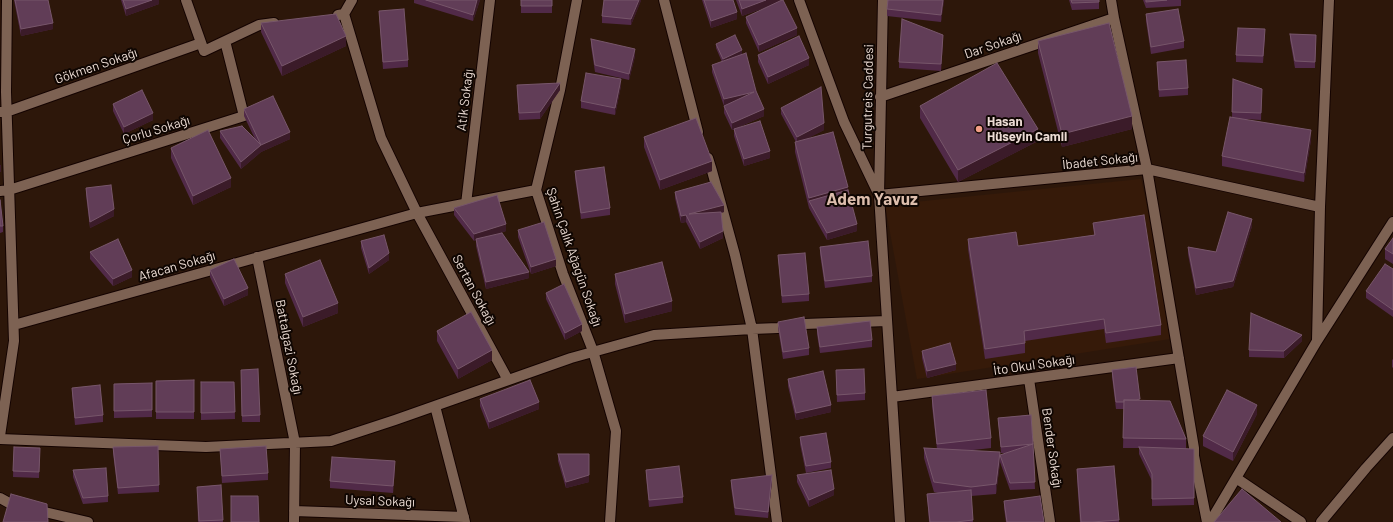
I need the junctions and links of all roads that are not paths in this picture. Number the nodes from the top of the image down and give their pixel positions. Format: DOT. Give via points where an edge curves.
graph roads {
  1 [pos="7,0"];
  2 [pos="186,0"];
  3 [pos="352,0"];
  4 [pos="490,0"];
  5 [pos="577,0"];
  6 [pos="664,0"];
  7 [pos="798,0"];
  8 [pos="883,0"];
  9 [pos="1111,0"];
  10 [pos="1329,0"];
  11 [pos="344,14"];
  12 [pos="328,16"];
  13 [pos="1114,18"];
  14 [pos="282,22"];
  15 [pos="224,41"];
  16 [pos="201,43"];
  17 [pos="880,98"];
  18 [pos="3,112"];
  19 [pos="1147,169"];
  20 [pos="5,190"];
  21 [pos="536,190"];
  22 [pos="879,195"];
  23 [pos="466,204"];
  24 [pos="1320,208"];
  25 [pos="417,213"];
  26 [pos="1393,222"];
  27 [pos="257,257"];
  28 [pos="887,321"];
  29 [pos="14,325"];
  30 [pos="752,329"];
  31 [pos="1317,341"];
  32 [pos="593,351"];
  33 [pos="1179,358"];
  34 [pos="1029,379"];
  35 [pos="508,380"];
  36 [pos="892,397"];
  37 [pos="435,406"];
  38 [pos="0,437"];
  39 [pos="1393,438"];
  40 [pos="295,442"];
  41 [pos="1236,478"];
  42 [pos="0,498"];
  43 [pos="294,511"];
  44 [pos="464,519"];
  45 [pos="88,522"];
  46 [pos="294,522"];
  47 [pos="610,522"];
  48 [pos="777,522"];
  49 [pos="900,522"];
  50 [pos="1050,522"];
  51 [pos="1207,522"];
  52 [pos="1210,522"];
  53 [pos="1301,522"];
  54 [pos="1321,522"];
  1 -- 18 [label="street"];
  2 -- 16 [label="street"];
  3 -- 11 [label="street"];
  4 -- 23 [label="street, Atik Sokağı"];
  5 -- 21 [label="street, Şahin Çalık Ağagün Sokağı" via="560,90"];
  6 -- 30 [label="street" via="696,128 712,171 736,255"];
  7 -- 22 [label="street" via="844,122"];
  8 -- 17 [label="street, Turgutreis Caddesi"];
  9 -- 13 [label="street"];
  10 -- 24 [label="street"];
  11 -- 12 [label="street"];
  11 -- 25 [label="street, Sertan Sokağı" via="381,138"];
  13 -- 17 [label="street, Dar Sokağı"];
  13 -- 19 [label="street"];
  14 -- 15 [label="street" via="259,25"];
  15 -- 16 [label="street" via="204,51"];
  15 -- 20 [label="street, Çorlu Sokağı" via="244,116"];
  16 -- 18 [label="street, Gökmen Sokağı"];
  17 -- 22 [label="street, Turgutreis Caddesi"];
  18 -- 20 [label="street"];
  19 -- 22 [label="street, İbadet Sokağı"];
  19 -- 24 [label="street, İbadet Sokağı"];
  19 -- 33 [label="street"];
  20 -- 29 [label="street"];
  21 -- 23 [label="street, Afacan Sokağı"];
  21 -- 32 [label="street, Şahin Çalık Ağagün Sokağı" via="563,274"];
  22 -- 28 [label="street, Turgutreis Caddesi"];
  23 -- 25 [label="street, Afacan Sokağı"];
  24 -- 31 [label="street"];
  25 -- 27 [label="street, Afacan Sokağı"];
  25 -- 35 [label="street, Sertan Sokağı"];
  26 -- 31 [label="street"];
  27 -- 29 [label="street, Afacan Sokağı"];
  27 -- 40 [label="street, Battalgazi Sokağı"];
  28 -- 30 [label="street"];
  28 -- 36 [label="street, Turgutreis Caddesi"];
  29 -- 38 [label="street"];
  30 -- 32 [label="street" via="654,335"];
  30 -- 48 [label="street"];
  31 -- 41 [label="street"];
  32 -- 35 [label="street"];
  32 -- 47 [label="street, Şahin Çalık Ağagün Sokağı" via="616,431"];
  33 -- 34 [label="street, İto Okul Sokağı"];
  33 -- 51 [label="street"];
  34 -- 36 [label="street, İto Okul Sokağı"];
  34 -- 50 [label="street, Bender Sokağı"];
  35 -- 37 [label="street"];
  36 -- 49 [label="street, Turgutreis Caddesi"];
  37 -- 40 [label="street" via="331,441"];
  37 -- 44 [label="street"];
  38 -- 40 [label="street" via="206,447"];
  39 -- 54 [label="street"];
  40 -- 43 [label="street, Battalgazi Sokağı"];
  41 -- 52 [label="street"];
  41 -- 53 [label="street"];
  42 -- 45 [label="street" via="18,506"];
  43 -- 44 [label="street, Uysal Sokağı"];
  43 -- 46 [label="street, Battalgazi Sokağı"];
}
